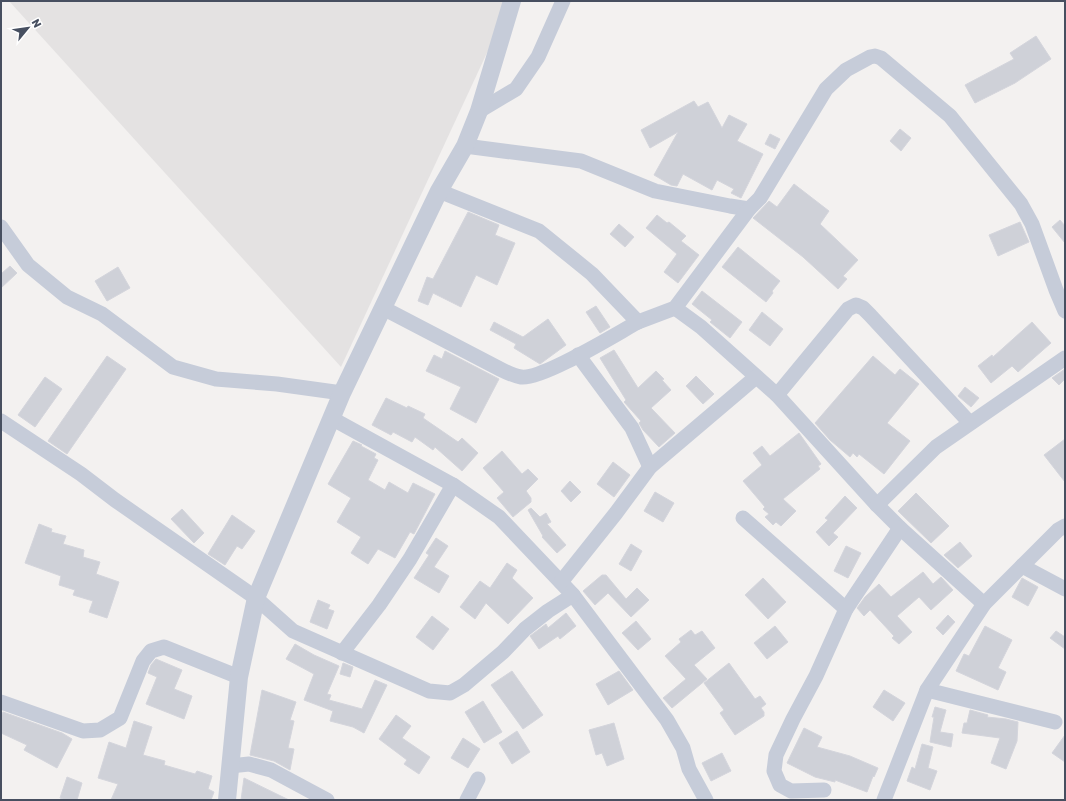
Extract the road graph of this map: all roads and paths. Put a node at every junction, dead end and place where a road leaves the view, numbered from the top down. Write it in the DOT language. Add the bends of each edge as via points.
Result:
graph roads {
  1 [pos="512,1"];
  2 [pos="563,1"];
  3 [pos="479,111"];
  4 [pos="465,146"];
  5 [pos="438,191"];
  6 [pos="749,209"];
  7 [pos="1,227"];
  8 [pos="383,308"];
  9 [pos="675,308"];
  10 [pos="1065,311"];
  11 [pos="638,322"];
  12 [pos="578,355"];
  13 [pos="1065,358"];
  14 [pos="756,376"];
  15 [pos="342,393"];
  16 [pos="777,395"];
  17 [pos="332,418"];
  18 [pos="1,421"];
  19 [pos="970,422"];
  20 [pos="650,467"];
  21 [pos="452,486"];
  22 [pos="877,505"];
  23 [pos="742,518"];
  24 [pos="1065,526"];
  25 [pos="900,528"];
  26 [pos="1022,566"];
  27 [pos="561,582"];
  28 [pos="1065,589"];
  29 [pos="573,595"];
  30 [pos="256,598"];
  31 [pos="984,604"];
  32 [pos="846,610"];
  33 [pos="342,653"];
  34 [pos="239,677"];
  35 [pos="927,690"];
  36 [pos="1,702"];
  37 [pos="1055,722"];
  38 [pos="230,766"];
  39 [pos="478,779"];
  40 [pos="824,790"];
  41 [pos="227,800"];
  42 [pos="327,800"];
  43 [pos="467,800"];
  44 [pos="706,800"];
  45 [pos="884,800"];
  1 -- 3 [label="street"];
  2 -- 3 [label="street" via="538,57 516,89"];
  3 -- 4 [label="street"];
  4 -- 5 [label="street"];
  4 -- 6 [label="street" via="581,161 655,191"];
  5 -- 8 [label="street"];
  5 -- 11 [label="street" via="539,231 592,274"];
  6 -- 9 [label="street"];
  6 -- 10 [label="street" via="760,198 826,89 846,70 875,56 881,58 950,116 1021,204 1032,224"];
  7 -- 15 [label="street" via="28,265 67,297 102,314 173,366 216,379"];
  8 -- 12 [label="street" via="500,370 521,378 538,375"];
  8 -- 15 [label="street"];
  9 -- 11 [label="street"];
  9 -- 14 [label="street" via="701,327"];
  11 -- 12 [label="street"];
  12 -- 20 [label="street" via="632,428"];
  13 -- 19 [label="street"];
  14 -- 16 [label="street"];
  14 -- 20 [label="street"];
  15 -- 17 [label="street"];
  16 -- 19 [label="street" via="848,309 856,305 870,315"];
  16 -- 22 [label="street"];
  17 -- 21 [label="street"];
  17 -- 30 [label="street"];
  18 -- 30 [label="street" via="81,474"];
  19 -- 22 [label="street" via="936,447"];
  20 -- 27 [label="street"];
  21 -- 27 [label="street" via="499,517"];
  21 -- 33 [label="street" via="410,559"];
  22 -- 25 [label="street"];
  23 -- 32 [label="street"];
  24 -- 26 [label="street"];
  25 -- 31 [label="street"];
  25 -- 32 [label="street"];
  26 -- 28 [label="street"];
  26 -- 31 [label="street"];
  27 -- 29 [label="street"];
  29 -- 33 [label="street" via="525,629 504,652 464,685 450,693 429,691"];
  29 -- 44 [label="street" via="667,720 683,748 689,769"];
  30 -- 33 [label="street" via="293,631"];
  30 -- 34 [label="street"];
  31 -- 35 [label="street"];
  32 -- 40 [label="street" via="776,755 774,772 780,785 791,791"];
  34 -- 36 [label="street" via="164,647 151,651 143,661 120,718 100,730 83,731"];
  34 -- 38 [label="street"];
  35 -- 37 [label="street"];
  35 -- 45 [label="street"];
  38 -- 41 [label="street"];
  38 -- 42 [label="street" via="249,764 271,770"];
  39 -- 43 [label="street"];
}
